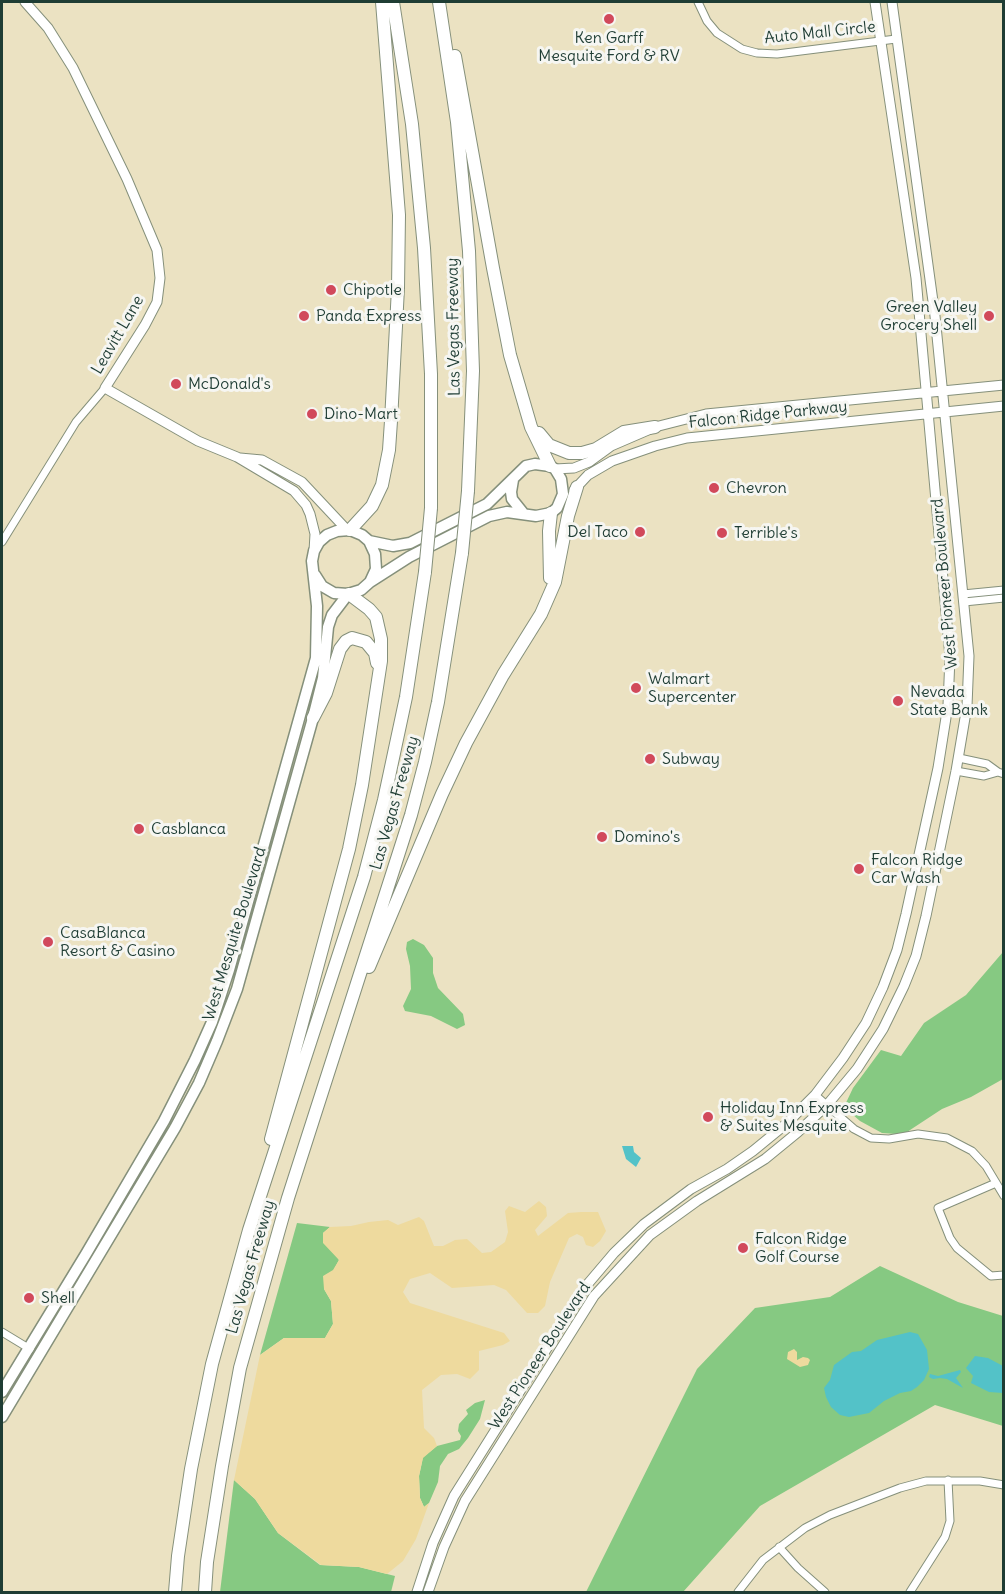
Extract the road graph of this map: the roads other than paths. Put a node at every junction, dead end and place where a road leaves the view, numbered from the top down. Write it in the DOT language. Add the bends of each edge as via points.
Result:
graph roads {
  1 [pos="25,2"];
  2 [pos="382,2"];
  3 [pos="393,2"];
  4 [pos="439,2"];
  5 [pos="445,2"];
  6 [pos="698,2"];
  7 [pos="875,2"];
  8 [pos="892,2"];
  9 [pos="896,39"];
  10 [pos="880,41"];
  11 [pos="913,258"];
  12 [pos="930,286"];
  13 [pos="1004,385"];
  14 [pos="105,388"];
  15 [pos="942,392"];
  16 [pos="927,393"];
  17 [pos="521,397"];
  18 [pos="1004,406"];
  19 [pos="944,411"];
  20 [pos="929,412"];
  21 [pos="655,427"];
  22 [pos="237,458"];
  23 [pos="552,467"];
  24 [pos="514,477"];
  25 [pos="577,487"];
  26 [pos="554,510"];
  27 [pos="525,514"];
  28 [pos="357,534"];
  29 [pos="2,542"];
  30 [pos="314,551"];
  31 [pos="313,571"];
  32 [pos="370,582"];
  33 [pos="550,591"];
  34 [pos="1004,591"];
  35 [pos="349,594"];
  36 [pos="963,598"];
  37 [pos="1004,598"];
  38 [pos="379,667"];
  39 [pos="313,718"];
  40 [pos="940,753"];
  41 [pos="959,758"];
  42 [pos="938,768"];
  43 [pos="956,771"];
  44 [pos="1001,773"];
  45 [pos="335,1049"];
  46 [pos="815,1095"];
  47 [pos="827,1105"];
  48 [pos="996,1183"];
  49 [pos="1004,1196"];
  50 [pos="249,1230"];
  51 [pos="86,1254"];
  52 [pos="90,1272"];
  53 [pos="1004,1275"];
  54 [pos="2,1332"];
  55 [pos="28,1348"];
  56 [pos="40,1354"];
  57 [pos="2,1392"];
  58 [pos="2,1417"];
  59 [pos="948,1480"];
  60 [pos="1004,1485"];
  61 [pos="779,1546"];
  62 [pos="175,1593"];
  63 [pos="205,1593"];
  64 [pos="417,1593"];
  65 [pos="428,1593"];
  66 [pos="738,1593"];
  67 [pos="825,1593"];
  68 [pos="910,1593"];
  1 -- 14 [label="main road, Leavitt Lane" via="48,28 73,68 157,250 157,302"];
  2 -- 28 [label="highway" via="399,215 395,352 389,450 382,486"];
  3 -- 50 [label="highway, Las Vegas Freeway, bridge" via="412,124 424,248 431,374 430,508 425,572 406,697 364,877"];
  4 -- 45 [label="highway, Las Vegas Freeway, bridge" via="457,122 469,251 473,371 462,553 425,762"];
  5 -- 17 [label="highway" via="493,268"];
  6 -- 10 [label="street, Auto Mall Circle" via="717,33 742,49 757,53"];
  7 -- 10 [label="main road, West Pioneer Boulevard"];
  8 -- 9 [label="main road, West Pioneer Boulevard"];
  9 -- 10 [label="street, Auto Mall Circle"];
  9 -- 12 [label="main road, West Pioneer Boulevard"];
  10 -- 11 [label="main road, West Pioneer Boulevard"];
  11 -- 12 [label="main road" via="923,284"];
  11 -- 16 [label="main road, West Pioneer Boulevard"];
  12 -- 15 [label="main road, West Pioneer Boulevard"];
  13 -- 15 [label="main road, Falcon Ridge Parkway"];
  14 -- 22 [label="main road" via="198,441"];
  14 -- 29 [label="street, Leavitt Lane" via="76,422"];
  15 -- 16 [label="main road, Falcon Ridge Parkway"];
  15 -- 19 [label="main road, West Pioneer Boulevard"];
  16 -- 20 [label="main road, West Pioneer Boulevard"];
  16 -- 21 [label="main road, Falcon Ridge Parkway" via="706,414"];
  17 -- 21 [label="highway" via="549,445 569,453 589,451 624,432"];
  17 -- 23 [label="highway" via="531,427"];
  18 -- 19 [label="main road, Falcon Ridge Parkway"];
  19 -- 20 [label="main road, Falcon Ridge Parkway"];
  19 -- 36 [label="main road, West Pioneer Boulevard"];
  20 -- 25 [label="main road, Falcon Ridge Parkway" via="687,438 612,461 588,475"];
  20 -- 40 [label="main road, West Pioneer Boulevard" via="951,657"];
  21 -- 23 [label="main road, Falcon Ridge Parkway" via="574,468"];
  22 -- 28 [label="main road" via="262,460 302,482"];
  22 -- 30 [label="main road" via="300,496 312,522"];
  23 -- 24 [label="main road, Falcon Ridge Parkway" via="526,466"];
  23 -- 26 [label="main road" via="563,486"];
  24 -- 27 [label="main road" via="512,499"];
  24 -- 28 [label="main road, Falcon Ridge Parkway" via="487,504 410,543 393,546"];
  25 -- 26 [label="main road, Falcon Ridge Parkway"];
  25 -- 33 [label="highway"];
  26 -- 27 [label="main road" via="536,516"];
  26 -- 33 [label="highway" via="549,531"];
  27 -- 32 [label="main road" via="489,516"];
  28 -- 30 [label="main road" via="337,531 327,535"];
  28 -- 32 [label="main road" via="375,554 376,568"];
  30 -- 31 [label="main road"];
  31 -- 35 [label="main road" via="322,586 333,593"];
  31 -- 51 [label="main road, West Mesquite Boulevard" via="316,657 221,995 182,1088"];
  32 -- 35 [label="main road"];
  33 -- 45 [label="highway" via="442,794"];
  34 -- 36 [label="street"];
  35 -- 38 [label="highway" via="376,617 381,639"];
  35 -- 39 [label="main road, West Mesquite Boulevard" via="332,615 328,627 324,678"];
  36 -- 37 [label="street"];
  36 -- 41 [label="main road, West Pioneer Boulevard" via="969,656"];
  38 -- 39 [label="highway" via="366,642 352,638 346,642"];
  38 -- 50 [label="highway" via="349,849"];
  39 -- 52 [label="main road, West Mesquite Boulevard" via="237,988 217,1041 175,1128"];
  40 -- 41 [label="main road"];
  40 -- 42 [label="main road, West Pioneer Boulevard"];
  41 -- 43 [label="main road, West Pioneer Boulevard"];
  41 -- 44 [label="street" via="987,764"];
  42 -- 43 [label="main road"];
  42 -- 46 [label="main road, West Pioneer Boulevard" via="906,914 883,987 866,1023"];
  43 -- 44 [label="street" via="984,776"];
  43 -- 47 [label="main road, West Pioneer Boulevard" via="912,966 883,1029"];
  45 -- 63 [label="highway, Las Vegas Freeway" via="240,1368"];
  46 -- 47 [label="street"];
  46 -- 64 [label="main road, West Pioneer Boulevard" via="753,1151 644,1224 586,1287 454,1496"];
  47 -- 48 [label="street" via="871,1138 918,1134 947,1138 972,1151"];
  47 -- 65 [label="main road, West Pioneer Boulevard" via="765,1159 650,1235 594,1296 465,1501"];
  48 -- 49 [label="street"];
  48 -- 53 [label="street" via="938,1208 957,1248 991,1276"];
  50 -- 62 [label="highway, Las Vegas Freeway" via="212,1364 191,1469"];
  51 -- 52 [label="main road"];
  51 -- 55 [label="main road, West Mesquite Boulevard"];
  52 -- 56 [label="main road, West Mesquite Boulevard"];
  54 -- 55 [label="street"];
  55 -- 56 [label="street"];
  55 -- 57 [label="main road, West Mesquite Boulevard"];
  56 -- 58 [label="main road, West Mesquite Boulevard"];
  59 -- 60 [label="street"];
  59 -- 61 [label="street" via="900,1488 830,1515"];
  59 -- 68 [label="street" via="950,1521 945,1537"];
  61 -- 66 [label="street"];
  61 -- 67 [label="street"];
}
